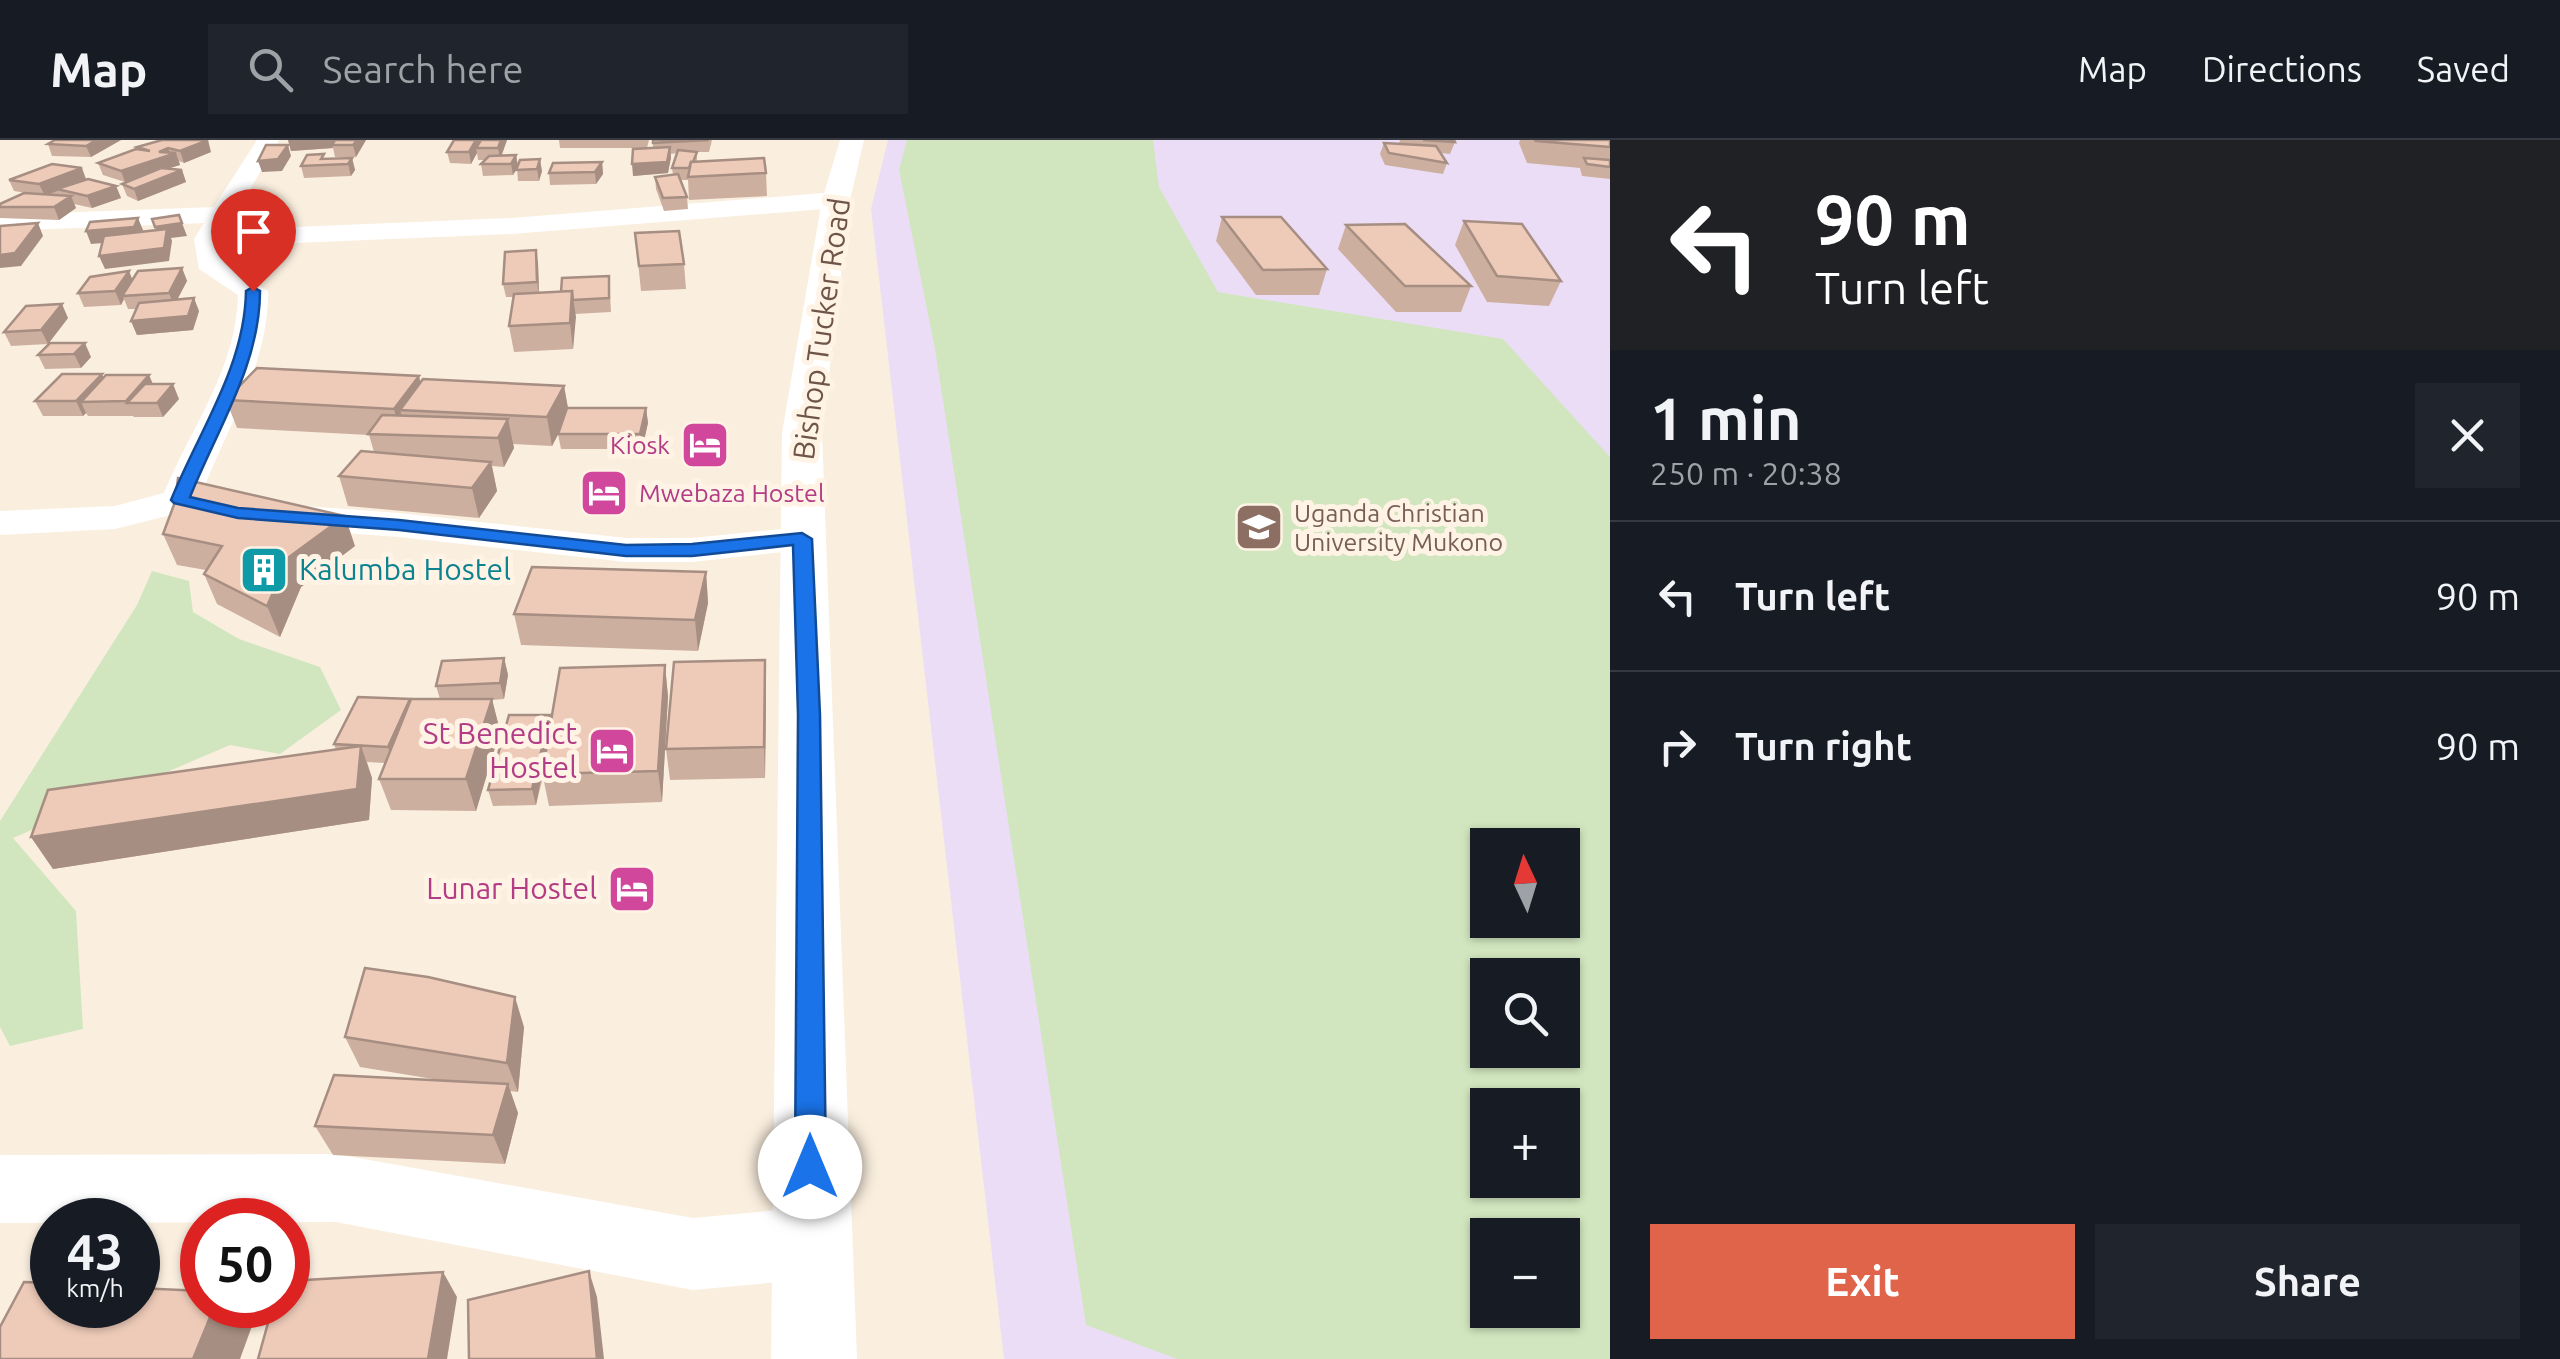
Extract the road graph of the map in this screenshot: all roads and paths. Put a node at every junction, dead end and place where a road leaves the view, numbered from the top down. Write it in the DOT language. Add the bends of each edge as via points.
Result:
graph roads {
  1 [pos="268,140"];
  2 [pos="852,140"];
  3 [pos="836,200"];
  4 [pos="0,223"];
  5 [pos="215,226"];
  6 [pos="180,500"];
  7 [pos="0,523"];
  8 [pos="802,539"];
  9 [pos="0,1189"];
  10 [pos="811,1242"];
  11 [pos="814,1359"];
  1 -- 5 [label="street"];
  2 -- 3 [label="main road, Bishop Tucker Road"];
  3 -- 5 [label="street" via="512,226"];
  3 -- 8 [label="main road, Bishop Tucker Road" via="802,433"];
  4 -- 5 [label="street"];
  5 -- 6 [label="street" via="213,269 253,291 253,322 230,392"];
  6 -- 7 [label="street" via="125,516"];
  6 -- 8 [label="street" via="238,513 626,550"];
  8 -- 10 [label="main road, Bishop Tucker Road"];
  9 -- 10 [label="street" via="336,1188 693,1254"];
  10 -- 11 [label="main road, Bishop Tucker Road"];
}
